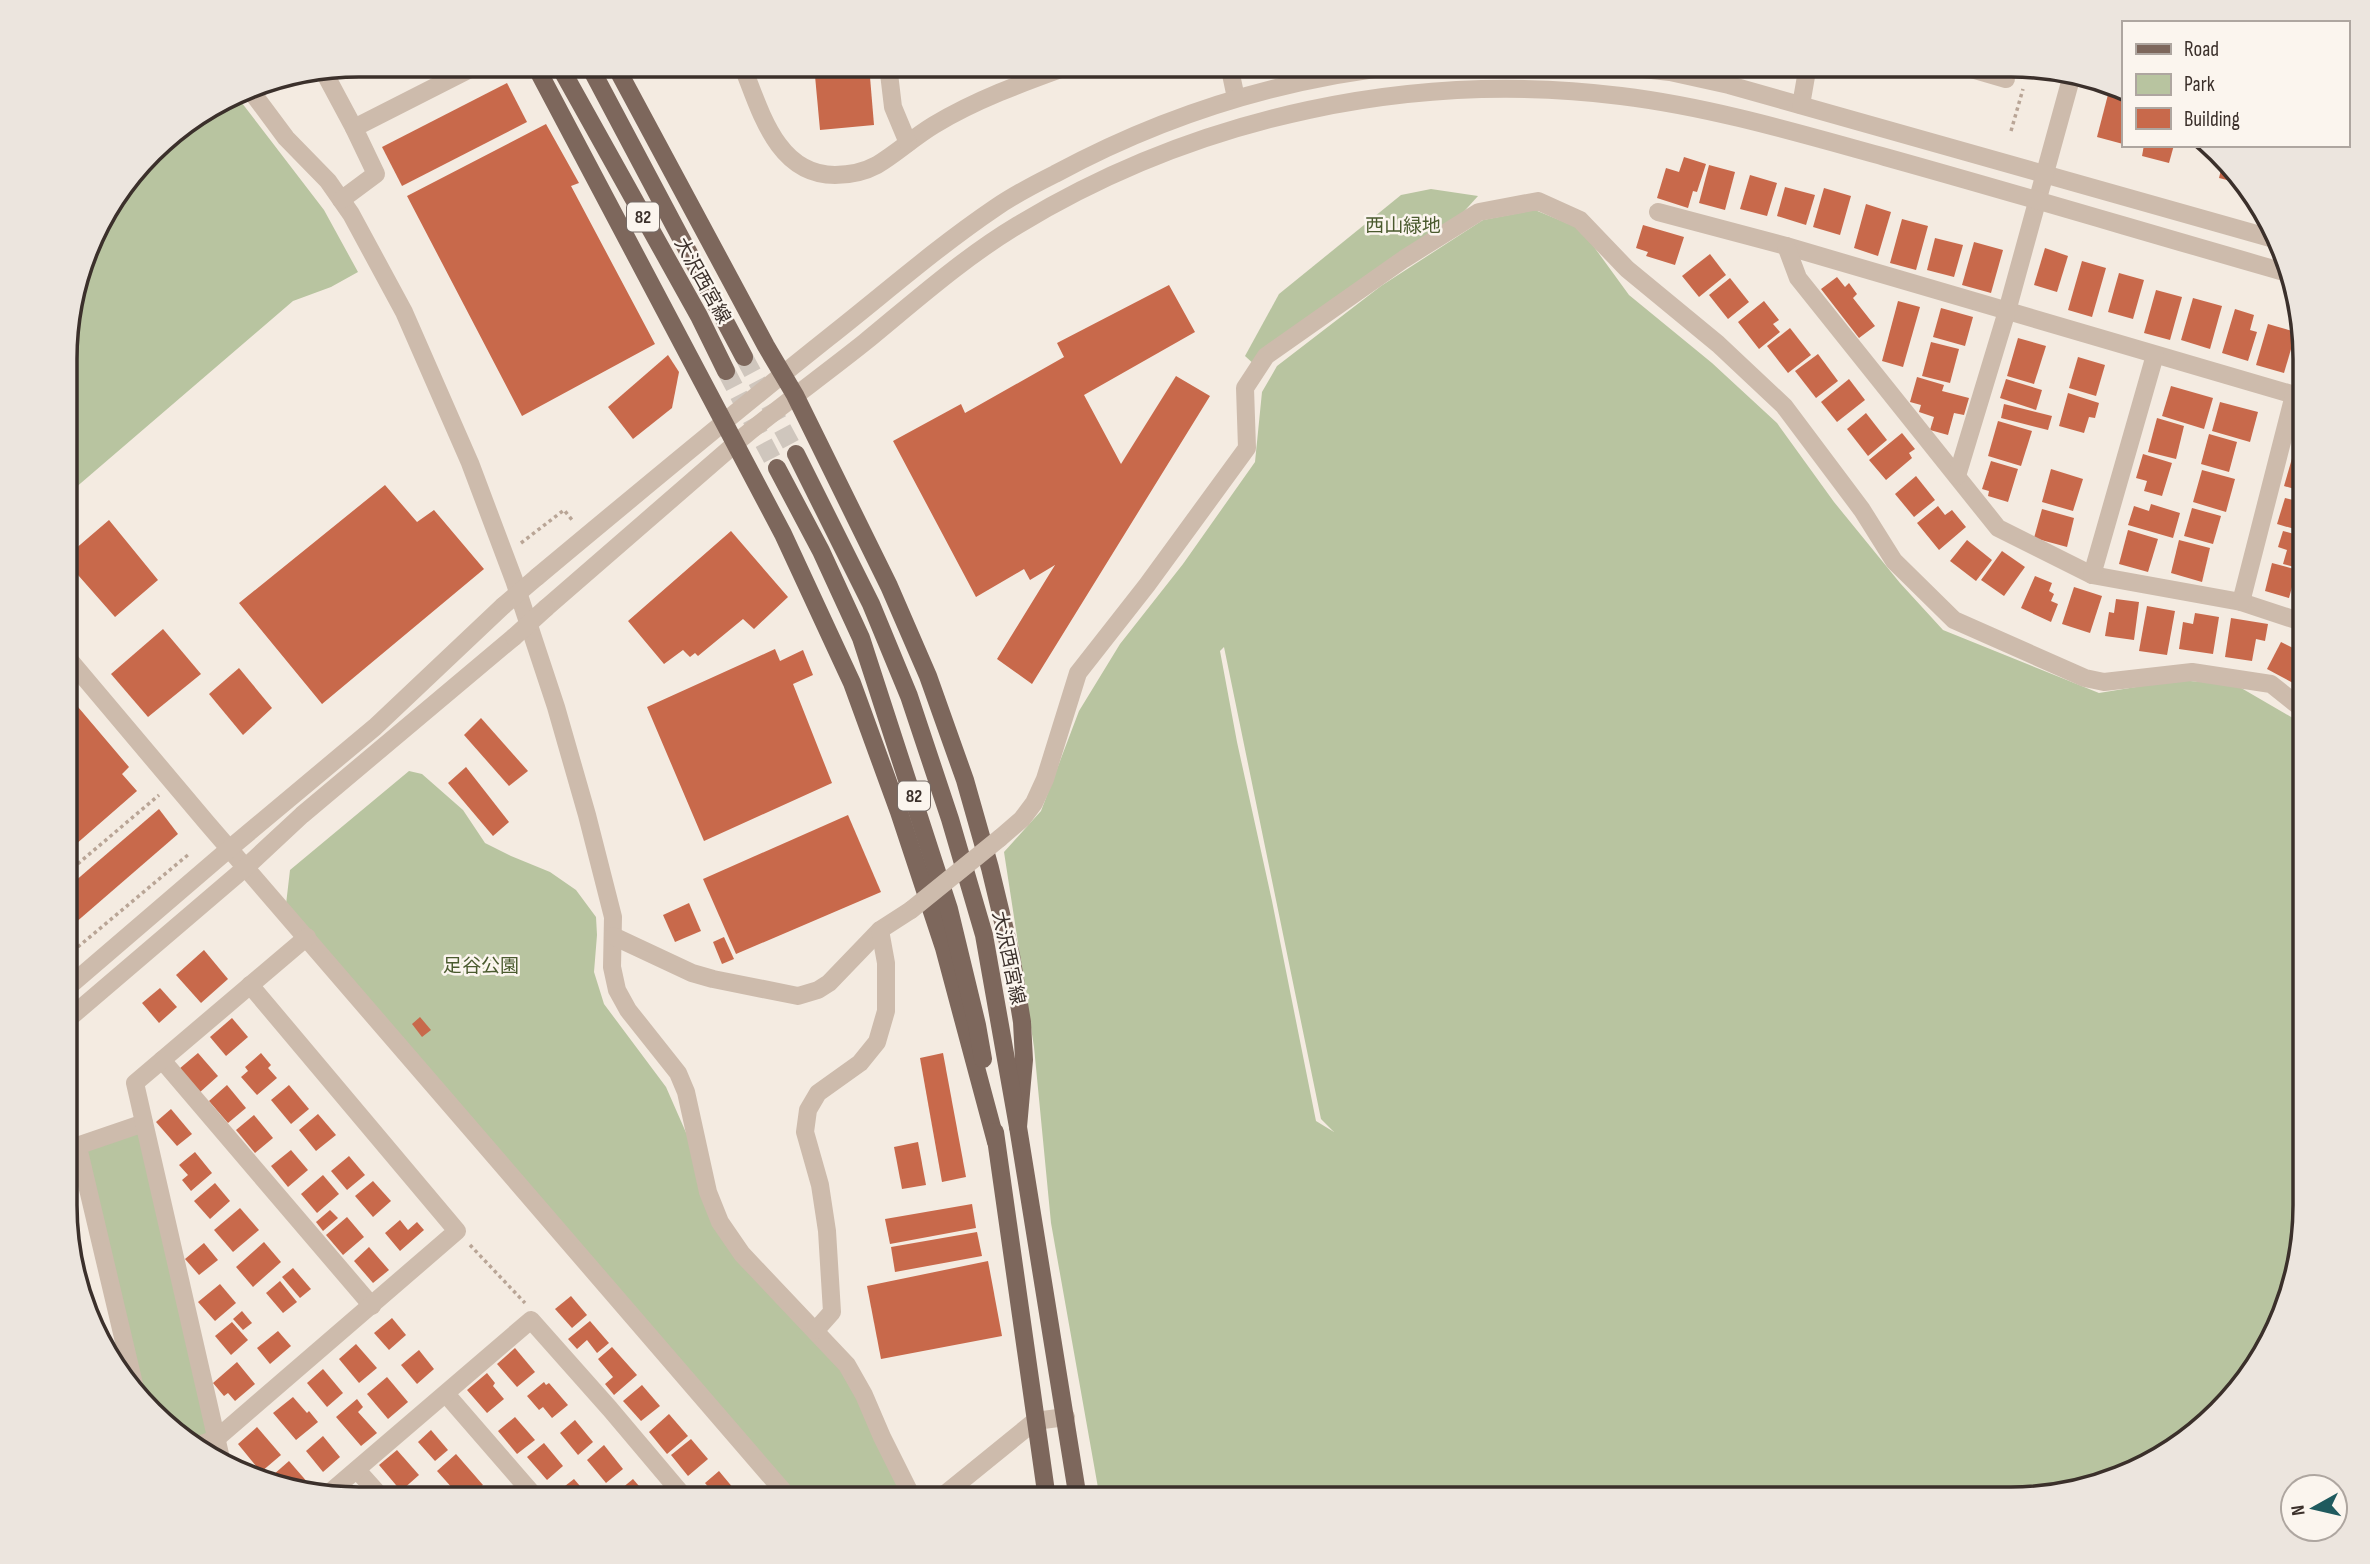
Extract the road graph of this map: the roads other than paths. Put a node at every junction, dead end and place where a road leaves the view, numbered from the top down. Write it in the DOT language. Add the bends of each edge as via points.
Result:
graph roads {
  1 [pos="454,77"];
  2 [pos="541,77"];
  3 [pos="566,77"];
  4 [pos="595,77"];
  5 [pos="621,77"];
  6 [pos="747,77"];
  7 [pos="889,77"];
  8 [pos="1042,77"];
  9 [pos="1232,77"];
  10 [pos="1331,77"];
  11 [pos="1690,77"];
  12 [pos="1806,77"];
  13 [pos="1999,77"];
  14 [pos="328,79"];
  15 [pos="2006,79"];
  16 [pos="2071,83"];
  17 [pos="255,97"];
  18 [pos="1236,98"];
  19 [pos="1801,105"];
  20 [pos="354,128"];
  21 [pos="908,143"];
  22 [pos="2044,173"];
  23 [pos="2037,199"];
  24 [pos="341,200"];
  25 [pos="1658,212"];
  26 [pos="2265,236"];
  27 [pos="1786,246"];
  28 [pos="2279,270"];
  29 [pos="2007,311"];
  30 [pos="2155,355"];
  31 [pos="744,357"];
  32 [pos="726,371"];
  33 [pos="783,373"];
  34 [pos="2293,395"];
  35 [pos="795,396"];
  36 [pos="2293,421"];
  37 [pos="723,422"];
  38 [pos="735,445"];
  39 [pos="796,454"];
  40 [pos="777,468"];
  41 [pos="1957,476"];
  42 [pos="2092,575"];
  43 [pos="2241,602"];
  44 [pos="2293,618"];
  45 [pos="77,669"];
  46 [pos="2293,701"];
  47 [pos="229,849"];
  48 [pos="245,868"];
  49 [pos="880,930"];
  50 [pos="613,936"];
  51 [pos="307,937"];
  52 [pos="77,979"];
  53 [pos="250,985"];
  54 [pos="77,1011"];
  55 [pos="162,1060"];
  56 [pos="144,1123"];
  57 [pos="1018,1127"];
  58 [pos="996,1142"];
  59 [pos="77,1146"];
  60 [pos="77,1167"];
  61 [pos="372,1306"];
  62 [pos="816,1330"];
  63 [pos="130,1370"];
  64 [pos="446,1394"];
  65 [pos="1066,1417"];
  66 [pos="1035,1421"];
  67 [pos="216,1439"];
  68 [pos="207,1442"];
  69 [pos="219,1449"];
  70 [pos="357,1470"];
  71 [pos="338,1486"];
  72 [pos="372,1487"];
  73 [pos="527,1487"];
  74 [pos="676,1487"];
  75 [pos="780,1487"];
  76 [pos="907,1487"];
  77 [pos="954,1487"];
  78 [pos="1045,1487"];
  79 [pos="1076,1487"];
  1 -- 20 [label="street"];
  2 -- 37 [label="main road"];
  3 -- 32 [label="main road, 大沢西宮線 / 82"];
  4 -- 31 [label="main road, 大沢西宮線 / 82"];
  5 -- 33 [label="main road"];
  6 -- 21 [label="street" via="776,142 800,166 817,174 861,172"];
  7 -- 21 [label="street" via="893,107"];
  8 -- 21 [label="street" via="973,104"];
  9 -- 18 [label="street"];
  10 -- 18 [label="street"];
  11 -- 19 [label="street"];
  12 -- 19 [label="street"];
  13 -- 15 [label="street"];
  14 -- 20 [label="street"];
  16 -- 22 [label="street"];
  17 -- 24 [label="street"];
  18 -- 33 [label="street" via="1128,138 997,206"];
  19 -- 22 [label="street"];
  20 -- 24 [label="street" via="376,174"];
  22 -- 23 [label="street"];
  22 -- 26 [label="street"];
  23 -- 28 [label="street"];
  23 -- 29 [label="street"];
  23 -- 35 [label="street" via="1719,112 1621,96 1496,89 1354,101 1199,139 1084,187 949,271"];
  24 -- 50 [label="street" via="404,312 506,556 584,803 613,917"];
  25 -- 27 [label="street"];
  27 -- 29 [label="street"];
  27 -- 41 [label="street" via="1798,278"];
  29 -- 30 [label="street"];
  29 -- 41 [label="street"];
  30 -- 34 [label="street"];
  30 -- 42 [label="street"];
  33 -- 35 [label="main road"];
  33 -- 37 [label="street"];
  35 -- 38 [label="street"];
  35 -- 57 [label="main road" via="889,586 965,780 1008,942 1022,1021"];
  36 -- 43 [label="street"];
  37 -- 38 [label="main road"];
  37 -- 47 [label="street, bridge" via="537,577 375,727"];
  38 -- 48 [label="street, bridge"];
  38 -- 58 [label="main road" via="783,534 852,683 944,948"];
  39 -- 57 [label="main road, 大沢西宮線 / 82" via="871,604 909,696 950,818 984,935"];
  40 -- 58 [label="main road, 82" via="861,638 898,746 949,909 977,1025"];
  41 -- 42 [label="street" via="1998,528"];
  42 -- 43 [label="street"];
  43 -- 44 [label="street"];
  45 -- 47 [label="street"];
  46 -- 49 [label="street, bridge" via="2271,684 2192,672 2104,682 2085,678 1954,620 1894,561 1784,406 1627,269 1580,220 1538,201 1479,212 1266,356 1245,388 1247,448 1078,673 1045,779 1023,819"];
  47 -- 48 [label="street"];
  47 -- 52 [label="street"];
  48 -- 51 [label="street"];
  48 -- 54 [label="street"];
  49 -- 50 [label="street" via="829,983 798,996 692,973"];
  49 -- 62 [label="street" via="886,963 886,1011 877,1042 860,1063 818,1093 808,1110 805,1132 827,1231 832,1312"];
  50 -- 62 [label="street" via="611,967 617,990 678,1073 720,1222 742,1254"];
  51 -- 53 [label="street"];
  51 -- 75 [label="street"];
  53 -- 55 [label="street"];
  53 -- 61 [label="street" via="457,1231"];
  55 -- 56 [label="street" via="135,1083"];
  55 -- 61 [label="street"];
  56 -- 59 [label="street"];
  56 -- 67 [label="street"];
  57 -- 65 [label="main road, 大沢西宮線 / 82"];
  58 -- 66 [label="main road, 82"];
  60 -- 63 [label="street"];
  61 -- 67 [label="street"];
  62 -- 76 [label="street" via="853,1375"];
  64 -- 70 [label="street"];
  64 -- 73 [label="street"];
  64 -- 74 [label="street" via="531,1320"];
  65 -- 66 [label="street"];
  65 -- 79 [label="main road, 大沢西宮線 / 82"];
  66 -- 77 [label="street"];
  66 -- 78 [label="main road, 82"];
  67 -- 68 [label="street"];
  67 -- 69 [label="street"];
  70 -- 71 [label="street"];
  70 -- 72 [label="street"];
}
